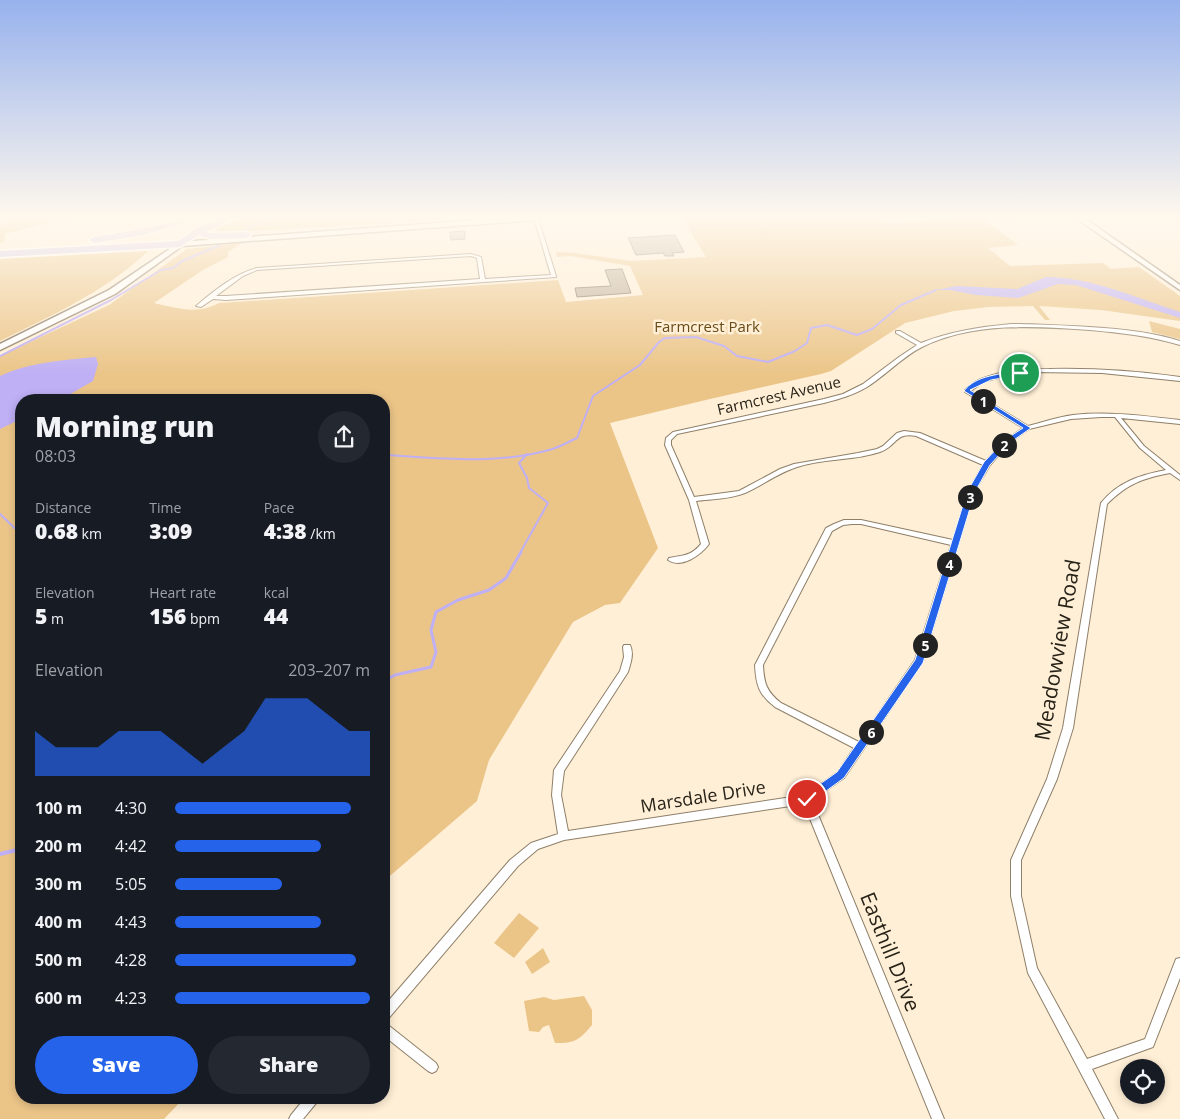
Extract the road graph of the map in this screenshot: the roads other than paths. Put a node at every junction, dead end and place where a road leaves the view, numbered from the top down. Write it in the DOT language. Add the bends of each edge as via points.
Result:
graph roads {
  1 [pos="142,270"];
  2 [pos="252,270"];
  3 [pos="482,270"];
  4 [pos="552,270"];
  5 [pos="1154,270"];
  6 [pos="483,281"];
  7 [pos="1180,288"];
  8 [pos="212,297"];
  9 [pos="199,306"];
  10 [pos="898,332"];
  11 [pos="1180,343"];
  12 [pos="920,345"];
  13 [pos="0,347"];
  14 [pos="1180,379"];
  15 [pos="1116,415"];
  16 [pos="1180,422"];
  17 [pos="1027,428"];
  18 [pos="987,464"];
  19 [pos="1169,471"];
  20 [pos="1180,478"];
  21 [pos="692,500"];
  22 [pos="955,543"];
  23 [pos="672,560"];
  24 [pos="627,647"];
  25 [pos="860,747"];
  26 [pos="807,799"];
  27 [pos="564,836"];
  28 [pos="1180,963"];
  29 [pos="390,1008"];
  30 [pos="390,1034"];
  31 [pos="1084,1066"];
  32 [pos="432,1068"];
  33 [pos="308,1104"];
  34 [pos="295,1119"];
  35 [pos="938,1119"];
  36 [pos="1112,1119"];
  1 -- 13 [label="main road" via="112,292"];
  2 -- 8 [label="street"];
  3 -- 6 [label="street"];
  4 -- 6 [label="street" via="554,276"];
  5 -- 7 [label="main road"];
  6 -- 8 [label="street"];
  8 -- 9 [label="street"];
  10 -- 12 [label="street"];
  11 -- 12 [label="street, Farmcrest Avenue" via="1119,331 1030,325 948,335"];
  12 -- 21 [label="street, Farmcrest Avenue" via="874,380 845,395 675,433 668,439 668,446"];
  14 -- 17 [label="street" via="1108,370 1055,369 990,378 970,386 967,391"];
  15 -- 16 [label="street, Marsdale Drive"];
  15 -- 17 [label="street, Marsdale Drive" via="1072,417"];
  15 -- 19 [label="street" via="1142,447"];
  17 -- 18 [label="street, Marsdale Drive" via="1008,441"];
  18 -- 21 [label="street" via="908,432 900,433 882,449 794,466 740,492"];
  18 -- 22 [label="street, Marsdale Drive" via="971,492"];
  19 -- 20 [label="street"];
  19 -- 31 [label="street, Meadowview Road" via="1139,477 1119,487 1104,503 1068,728 1052,779 1016,860 1016,896 1032,970"];
  21 -- 23 [label="street" via="705,544 697,554 683,560"];
  22 -- 25 [label="street, Marsdale Drive" via="919,661"];
  22 -- 25 [label="street" via="861,522 846,521 836,525 829,530 759,665 760,684 767,697"];
  24 -- 27 [label="street" via="624,672 559,770 556,802"];
  25 -- 26 [label="street, Marsdale Drive" via="841,775"];
  26 -- 27 [label="street, Marsdale Drive"];
  26 -- 35 [label="street, Easthill Drive"];
  27 -- 29 [label="street, Marsdale Drive" via="535,846 514,863"];
  28 -- 31 [label="street" via="1149,1043"];
  30 -- 32 [label="street"];
  31 -- 36 [label="street, Meadowview Road"];
  33 -- 34 [label="street"];
}
